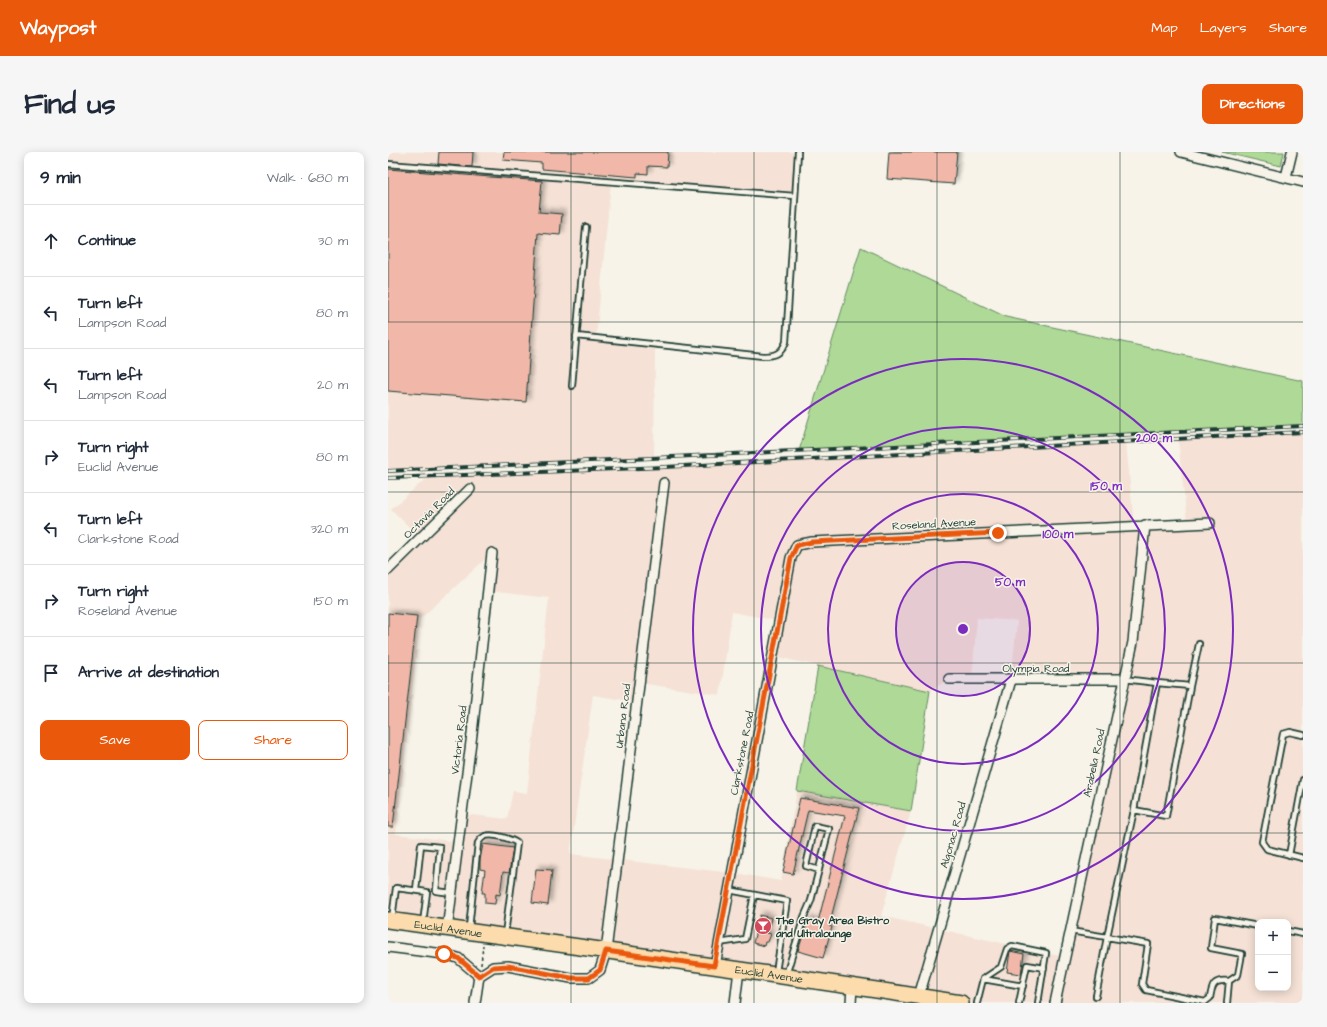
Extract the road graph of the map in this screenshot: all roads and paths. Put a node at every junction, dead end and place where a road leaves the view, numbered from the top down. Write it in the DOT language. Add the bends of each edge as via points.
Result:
graph roads {
  1 [pos="798,152"];
  2 [pos="1181,152"];
  3 [pos="1292,152"];
  4 [pos="388,164"];
  5 [pos="1286,177"];
  6 [pos="1303,182"];
  7 [pos="794,196"];
  8 [pos="586,227"];
  9 [pos="576,336"];
  10 [pos="572,386"];
  11 [pos="664,483"];
  12 [pos="470,490"];
  13 [pos="1210,523"];
  14 [pos="1145,525"];
  15 [pos="797,545"];
  16 [pos="492,553"];
  17 [pos="388,570"];
  18 [pos="1199,644"];
  19 [pos="949,679"];
  20 [pos="1124,679"];
  21 [pos="1011,680"];
  22 [pos="1157,683"];
  23 [pos="1190,686"];
  24 [pos="1303,735"];
  25 [pos="1303,780"];
  26 [pos="1134,810"];
  27 [pos="1289,855"];
  28 [pos="1303,858"];
  29 [pos="819,870"];
  30 [pos="416,890"];
  31 [pos="729,890"];
  32 [pos="436,891"];
  33 [pos="427,892"];
  34 [pos="452,893"];
  35 [pos="754,895"];
  36 [pos="390,920"];
  37 [pos="423,925"];
  38 [pos="1255,925"];
  39 [pos="447,930"];
  40 [pos="1070,931"];
  41 [pos="469,932"];
  42 [pos="1291,932"];
  43 [pos="1303,934"];
  44 [pos="1107,937"];
  45 [pos="505,938"];
  46 [pos="719,943"];
  47 [pos="388,947"];
  48 [pos="483,950"];
  49 [pos="606,951"];
  50 [pos="480,965"];
  51 [pos="714,966"];
  52 [pos="1044,968"];
  53 [pos="739,970"];
  54 [pos="479,976"];
  55 [pos="780,976"];
  56 [pos="984,979"];
  57 [pos="1229,981"];
  58 [pos="1023,986"];
  59 [pos="852,987"];
  60 [pos="919,996"];
  61 [pos="1096,996"];
  62 [pos="475,1003"];
  63 [pos="735,1003"];
  64 [pos="851,1003"];
  65 [pos="961,1003"];
  66 [pos="977,1003"];
  67 [pos="1019,1003"];
  68 [pos="1038,1003"];
  69 [pos="1055,1003"];
  70 [pos="1227,1003"];
  1 -- 7 [label="lane"];
  2 -- 5 [label="street"];
  3 -- 5 [label="street"];
  4 -- 7 [label="lane"];
  5 -- 6 [label="street"];
  7 -- 9 [label="lane" via="786,342 775,356"];
  8 -- 9 [label="lane"];
  9 -- 10 [label="lane"];
  11 -- 49 [label="street, Urbana Road"];
  12 -- 17 [label="street, Octavia Road"];
  13 -- 14 [label="street, Roseland Avenue"];
  14 -- 15 [label="street, Roseland Avenue" via="812,542"];
  14 -- 20 [label="street, Arabella Road" via="1133,642"];
  15 -- 31 [label="street, Clarkstone Road" via="791,558"];
  16 -- 34 [label="street, Victoria Road"];
  18 -- 23 [label="lane"];
  19 -- 21 [label="street, Olympia Road"];
  20 -- 21 [label="street, Olympia Road"];
  20 -- 22 [label="lane"];
  20 -- 40 [label="street, Arabella Road"];
  21 -- 60 [label="street, Algonac Road"];
  22 -- 23 [label="lane"];
  22 -- 26 [label="lane"];
  23 -- 26 [label="lane" via="1166,816"];
  24 -- 27 [label="lane" via="1290,732 1283,734 1262,842 1267,849"];
  25 -- 27 [label="lane"];
  26 -- 44 [label="lane"];
  27 -- 28 [label="lane"];
  29 -- 29 [label="lane" via="829,829 815,826 806,866"];
  29 -- 55 [label="lane" via="811,901"];
  30 -- 32 [label="lane" via="421,845 440,847"];
  30 -- 33 [label="lane"];
  30 -- 36 [label="lane" via="396,888"];
  31 -- 35 [label="lane"];
  31 -- 46 [label="street, Clarkstone Road"];
  32 -- 33 [label="lane"];
  32 -- 34 [label="lane"];
  33 -- 37 [label="lane"];
  34 -- 39 [label="street, Victoria Road"];
  35 -- 46 [label="lane" via="745,939"];
  35 -- 55 [label="lane" via="786,901"];
  36 -- 37 [label="main road, Euclid Avenue"];
  37 -- 39 [label="main road, Euclid Avenue"];
  38 -- 57 [label="lane" via="1215,918 1211,948 1242,954 1238,975"];
  39 -- 41 [label="main road, Euclid Avenue"];
  40 -- 44 [label="lane"];
  40 -- 69 [label="street, Arabella Road"];
  41 -- 45 [label="main road, Euclid Avenue"];
  41 -- 45 [label="lane" via="478,843 487,835 517,843"];
  42 -- 43 [label="lane"];
  44 -- 57 [label="lane" via="1148,944 1142,984 1146,990 1205,1002 1210,998 1215,982"];
  44 -- 61 [label="lane"];
  45 -- 49 [label="main road, Euclid Avenue"];
  46 -- 51 [label="street, Clarkstone Road"];
  47 -- 54 [label="street" via="458,958"];
  48 -- 50 [label="path"];
  49 -- 51 [label="main road, Euclid Avenue"];
  49 -- 54 [label="street, Urbana Road" via="600,970 589,978 571,978 508,966 493,967"];
  51 -- 53 [label="main road, Euclid Avenue"];
  52 -- 56 [label="lane" via="1046,953 1012,946 1007,949 1001,967"];
  52 -- 58 [label="lane" via="1027,965"];
  52 -- 68 [label="lane"];
  53 -- 55 [label="main road, Euclid Avenue"];
  53 -- 63 [label="street"];
  54 -- 62 [label="street"];
  55 -- 59 [label="main road, Euclid Avenue"];
  56 -- 58 [label="lane"];
  56 -- 66 [label="lane"];
  57 -- 70 [label="lane"];
  58 -- 67 [label="lane"];
  59 -- 60 [label="main road, Euclid Avenue"];
  59 -- 64 [label="street"];
  60 -- 65 [label="main road, Euclid Avenue"];
}
